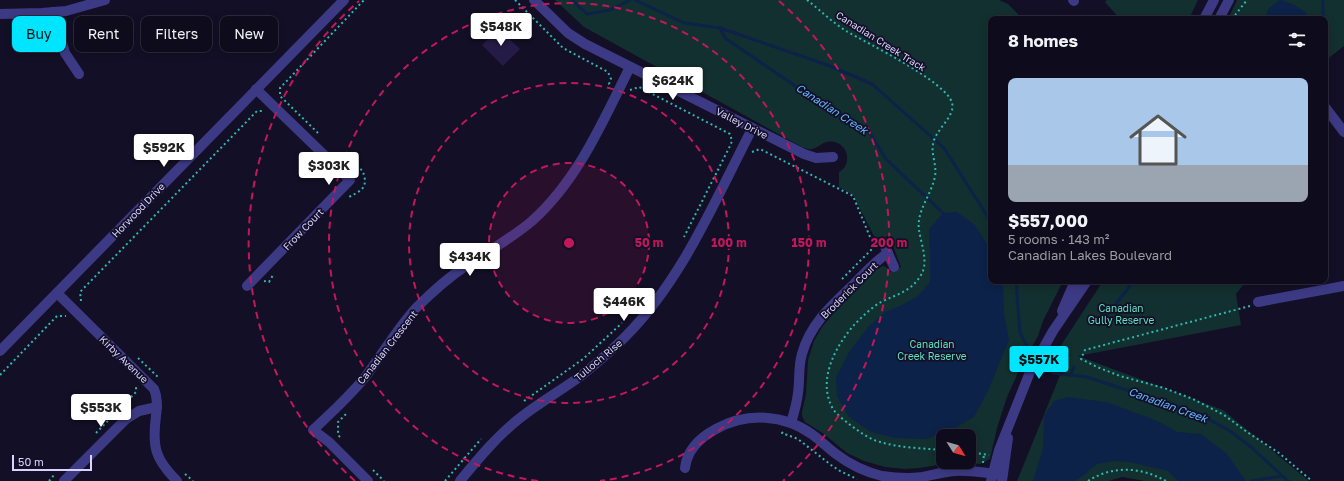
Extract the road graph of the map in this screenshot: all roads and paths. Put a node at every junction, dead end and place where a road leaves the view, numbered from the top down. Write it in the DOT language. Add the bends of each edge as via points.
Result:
graph roads {
  1 [pos="105,0"];
  2 [pos="344,0"];
  3 [pos="364,0"];
  4 [pos="515,0"];
  5 [pos="534,0"];
  6 [pos="807,0"];
  7 [pos="1214,0"];
  8 [pos="1229,0"];
  9 [pos="1247,0"];
  10 [pos="53,12"];
  11 [pos="0,14"];
  12 [pos="1206,16"];
  13 [pos="1221,16"];
  14 [pos="1234,16"];
  15 [pos="630,67"];
  16 [pos="80,74"];
  17 [pos="256,89"];
  18 [pos="619,89"];
  19 [pos="281,97"];
  20 [pos="274,105"];
  21 [pos="1328,111"];
  22 [pos="752,128"];
  23 [pos="1344,132"];
  24 [pos="320,136"];
  25 [pos="730,146"];
  26 [pos="741,150"];
  27 [pos="343,157"];
  28 [pos="833,157"];
  29 [pos="349,197"];
  30 [pos="684,237"];
  31 [pos="880,243"];
  32 [pos="888,253"];
  33 [pos="894,267"];
  34 [pos="274,273"];
  35 [pos="250,283"];
  36 [pos="1074,284"];
  37 [pos="1085,284"];
  38 [pos="1344,286"];
  39 [pos="57,293"];
  40 [pos="1258,302"];
  41 [pos="73,309"];
  42 [pos="625,320"];
  43 [pos="1053,331"];
  44 [pos="0,351"];
  45 [pos="148,367"];
  46 [pos="0,374"];
  47 [pos="140,375"];
  48 [pos="158,377"];
  49 [pos="161,380"];
  50 [pos="523,402"];
  51 [pos="157,407"];
  52 [pos="348,412"];
  53 [pos="787,422"];
  54 [pos="92,437"];
  55 [pos="483,438"];
  56 [pos="344,440"];
  57 [pos="936,450"];
  58 [pos="369,466"];
  59 [pos="685,468"];
  60 [pos="60,470"];
  61 [pos="181,470"];
  62 [pos="880,478"];
  63 [pos="997,478"];
  64 [pos="49,481"];
  65 [pos="64,481"];
  66 [pos="177,481"];
  67 [pos="193,481"];
  68 [pos="368,481"];
  69 [pos="384,481"];
  70 [pos="445,481"];
  71 [pos="460,481"];
  72 [pos="862,481"];
  73 [pos="1088,481"];
  74 [pos="1166,481"];
  75 [pos="1312,481"];
  1 -- 10 [label="street"];
  2 -- 17 [label="street, Horwood Drive"];
  3 -- 19 [label="path" via="280,88"];
  4 -- 18 [label="path" via="563,48 608,72 611,79 608,84"];
  5 -- 15 [label="street, Valley Drive" via="572,36"];
  6 -- 57 [label="path, Canadian Creek Track" via="845,30 904,62 940,88 952,102 953,108 933,143 936,176 921,213 918,228 924,263 922,274 913,287 879,303 856,324 837,349 829,367 827,386 831,407 852,426 874,440 907,448"];
  7 -- 12 [label="street"];
  8 -- 13 [label="street"];
  9 -- 14 [label="path"];
  10 -- 11 [label="street"];
  10 -- 16 [label="street" via="65,52"];
  15 -- 18 [label="street, Canadian Crescent"];
  15 -- 22 [label="street, Valley Drive"];
  17 -- 20 [label="street, Frow Court"];
  17 -- 39 [label="street, Horwood Drive"];
  18 -- 25 [label="path" via="628,94 639,87 713,125 730,134"];
  18 -- 68 [label="street, Canadian Crescent" via="580,163 552,201 522,229 455,274 426,299 400,326 359,384 313,430"];
  19 -- 20 [label="path"];
  19 -- 24 [label="path"];
  20 -- 35 [label="street, Frow Court" via="350,180"];
  20 -- 41 [label="path" via="267,113 257,111 80,292 81,301"];
  21 -- 23 [label="street"];
  22 -- 26 [label="street, Tulloch Rise"];
  22 -- 28 [label="street, Valley Drive" via="807,156"];
  25 -- 26 [label="path"];
  25 -- 30 [label="path"];
  26 -- 31 [label="path" via="750,156 760,149 853,196 870,237"];
  26 -- 71 [label="street, Tulloch Rise" via="685,258 663,293 645,315 589,369 511,426"];
  27 -- 29 [label="path" via="348,163 362,170 365,178 362,189"];
  31 -- 32 [label="street"];
  32 -- 33 [label="street"];
  32 -- 53 [label="street, Broderick Court" via="870,267 826,312 810,334 801,359 798,395"];
  34 -- 35 [label="path" via="269,282"];
  36 -- 43 [label="street"];
  37 -- 43 [label="street"];
  38 -- 40 [label="street"];
  39 -- 41 [label="street, Kirby Avenue"];
  39 -- 44 [label="street, Horwood Drive"];
  40 -- 75 [label="path" via="1085,350 1081,359 1120,376 1193,399 1224,415 1279,453"];
  41 -- 46 [label="path" via="66,316 57,316"];
  41 -- 47 [label="street, Kirby Avenue"];
  42 -- 50 [label="path" via="583,359"];
  43 -- 63 [label="street" via="1030,372 1011,422"];
  45 -- 47 [label="path"];
  47 -- 51 [label="street, Kirby Avenue" via="155,391"];
  47 -- 54 [label="path" via="133,382 136,385 136,392"];
  48 -- 49 [label="path"];
  51 -- 65 [label="street" via="140,411 123,421"];
  51 -- 66 [label="street, Kirby Avenue" via="155,449 163,465"];
  52 -- 56 [label="path" via="338,422 338,436"];
  53 -- 59 [label="street" via="751,418 720,427 697,443 688,457"];
  53 -- 62 [label="street" via="812,435 846,461"];
  53 -- 72 [label="path" via="782,433 803,442 840,471"];
  55 -- 70 [label="path"];
  58 -- 69 [label="path"];
  60 -- 64 [label="path"];
  61 -- 67 [label="path"];
  62 -- 63 [label="street" via="915,478 959,470"];
  73 -- 74 [label="path" via="1112,471 1131,469"];
}
